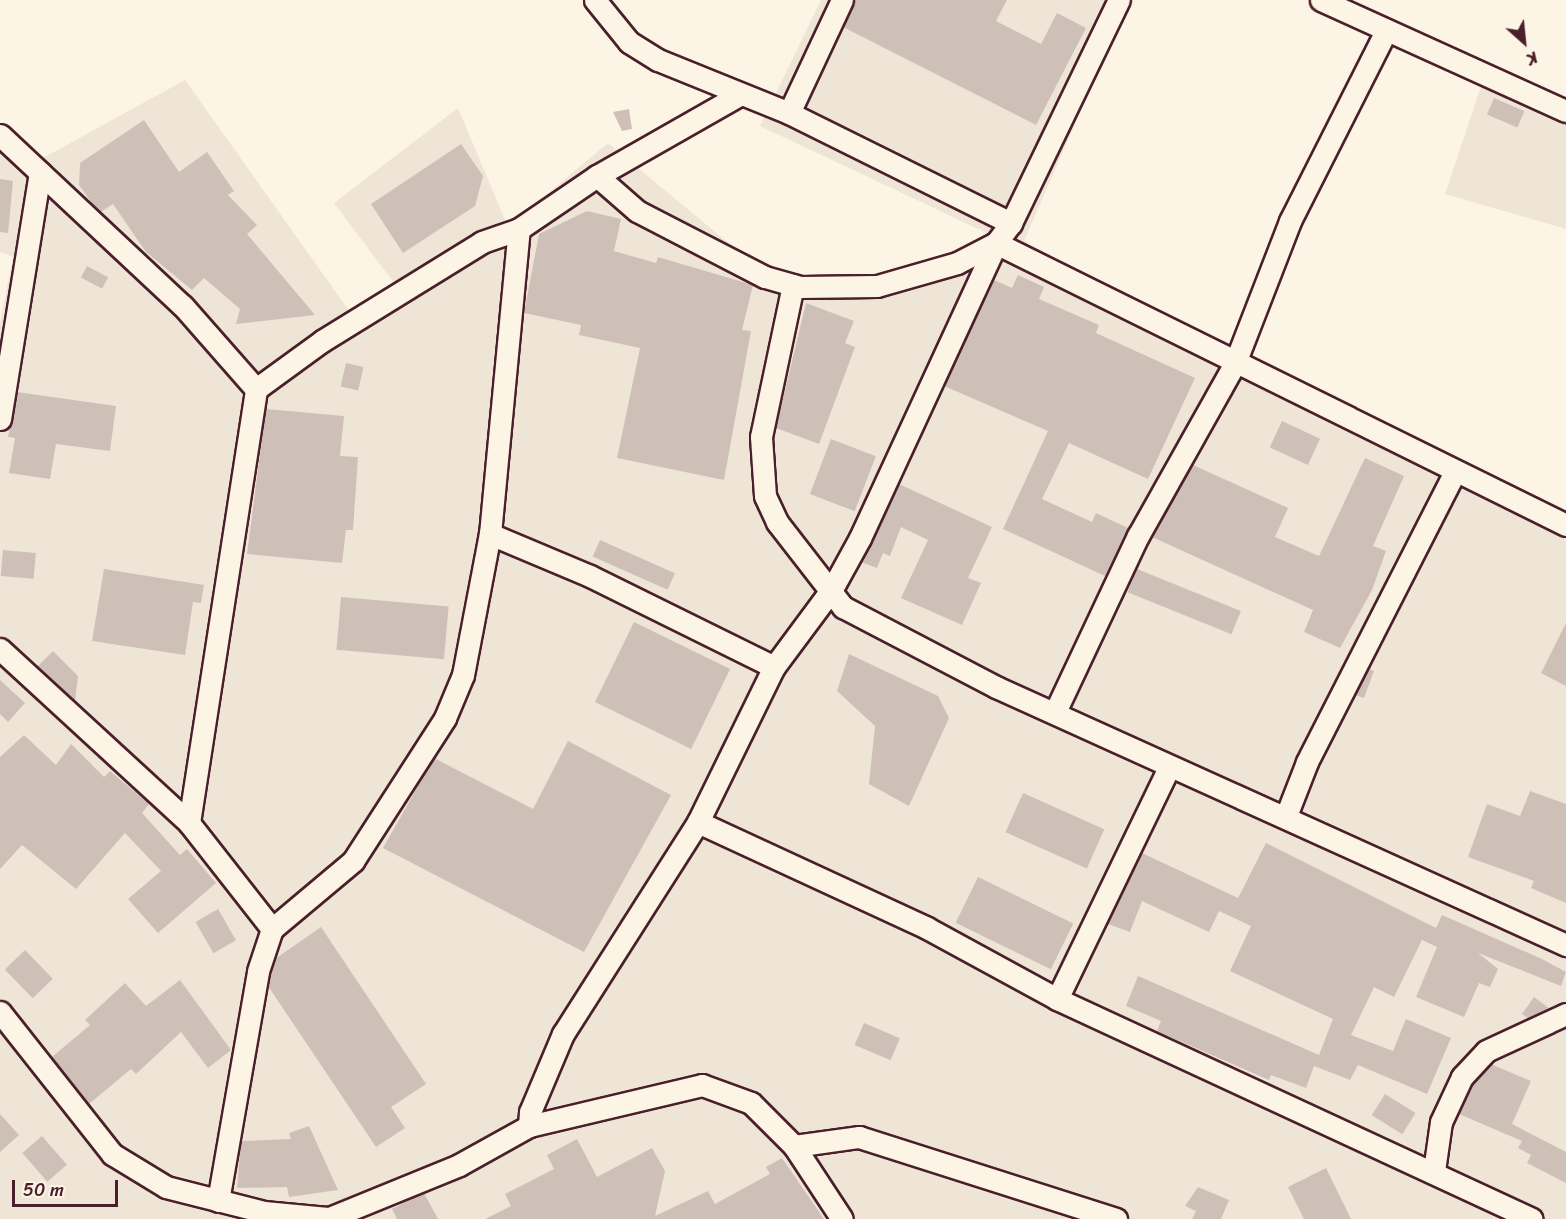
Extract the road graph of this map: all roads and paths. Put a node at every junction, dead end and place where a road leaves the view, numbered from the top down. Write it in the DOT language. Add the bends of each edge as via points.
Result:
graph roads {
  1 [pos="596,0"];
  2 [pos="842,0"];
  3 [pos="1119,0"];
  4 [pos="1321,0"];
  5 [pos="1385,33"];
  6 [pos="737,96"];
  7 [pos="1566,111"];
  8 [pos="789,113"];
  9 [pos="0,135"];
  10 [pos="40,172"];
  11 [pos="597,176"];
  12 [pos="1011,223"];
  13 [pos="519,229"];
  14 [pos="996,243"];
  15 [pos="793,285"];
  16 [pos="1235,363"];
  17 [pos="256,389"];
  18 [pos="0,419"];
  19 [pos="1454,473"];
  20 [pos="1566,525"];
  21 [pos="490,534"];
  22 [pos="832,589"];
  23 [pos="0,650"];
  24 [pos="774,667"];
  25 [pos="1055,712"];
  26 [pos="1169,767"];
  27 [pos="1286,816"];
  28 [pos="698,822"];
  29 [pos="189,823"];
  30 [pos="272,929"];
  31 [pos="1566,945"];
  32 [pos="1057,999"];
  33 [pos="0,1012"];
  34 [pos="1566,1014"];
  35 [pos="529,1126"];
  36 [pos="794,1146"];
  37 [pos="1434,1171"];
  38 [pos="218,1201"];
  39 [pos="327,1219"];
  40 [pos="842,1219"];
  41 [pos="1116,1219"];
  42 [pos="1532,1219"];
  1 -- 6 [label="street" via="629,42"];
  2 -- 8 [label="street"];
  3 -- 12 [label="street"];
  4 -- 5 [label="street"];
  5 -- 7 [label="street"];
  5 -- 16 [label="street" via="1290,221"];
  6 -- 8 [label="street"];
  6 -- 11 [label="street"];
  8 -- 12 [label="street"];
  9 -- 10 [label="street"];
  10 -- 17 [label="street" via="183,306"];
  10 -- 18 [label="street"];
  11 -- 13 [label="street"];
  11 -- 15 [label="street" via="637,211 765,278"];
  12 -- 14 [label="street"];
  13 -- 17 [label="street" via="482,242 322,341"];
  13 -- 21 [label="street"];
  14 -- 15 [label="street" via="907,280 877,286"];
  14 -- 16 [label="street"];
  14 -- 22 [label="street"];
  15 -- 22 [label="street" via="761,437 765,496 777,522"];
  16 -- 19 [label="street"];
  16 -- 25 [label="street" via="1138,536"];
  17 -- 29 [label="street"];
  19 -- 20 [label="street"];
  19 -- 27 [label="street" via="1307,762"];
  21 -- 24 [label="street" via="590,576"];
  21 -- 30 [label="street" via="463,675 445,718 353,861"];
  22 -- 24 [label="street"];
  22 -- 25 [label="street" via="843,608"];
  23 -- 29 [label="street"];
  24 -- 28 [label="street"];
  25 -- 26 [label="street"];
  26 -- 27 [label="street"];
  26 -- 32 [label="street"];
  27 -- 31 [label="street"];
  28 -- 32 [label="street" via="927,928"];
  28 -- 35 [label="street" via="563,1034 530,1112"];
  29 -- 30 [label="street"];
  30 -- 38 [label="street" via="258,971"];
  32 -- 37 [label="street"];
  33 -- 38 [label="street" via="112,1154 166,1187"];
  34 -- 37 [label="street" via="1486,1051 1462,1077 1441,1122"];
  35 -- 36 [label="street" via="702,1085 751,1103"];
  35 -- 39 [label="street" via="459,1165"];
  36 -- 40 [label="street"];
  36 -- 41 [label="street" via="858,1137"];
  37 -- 42 [label="street"];
  38 -- 39 [label="street"];
}
